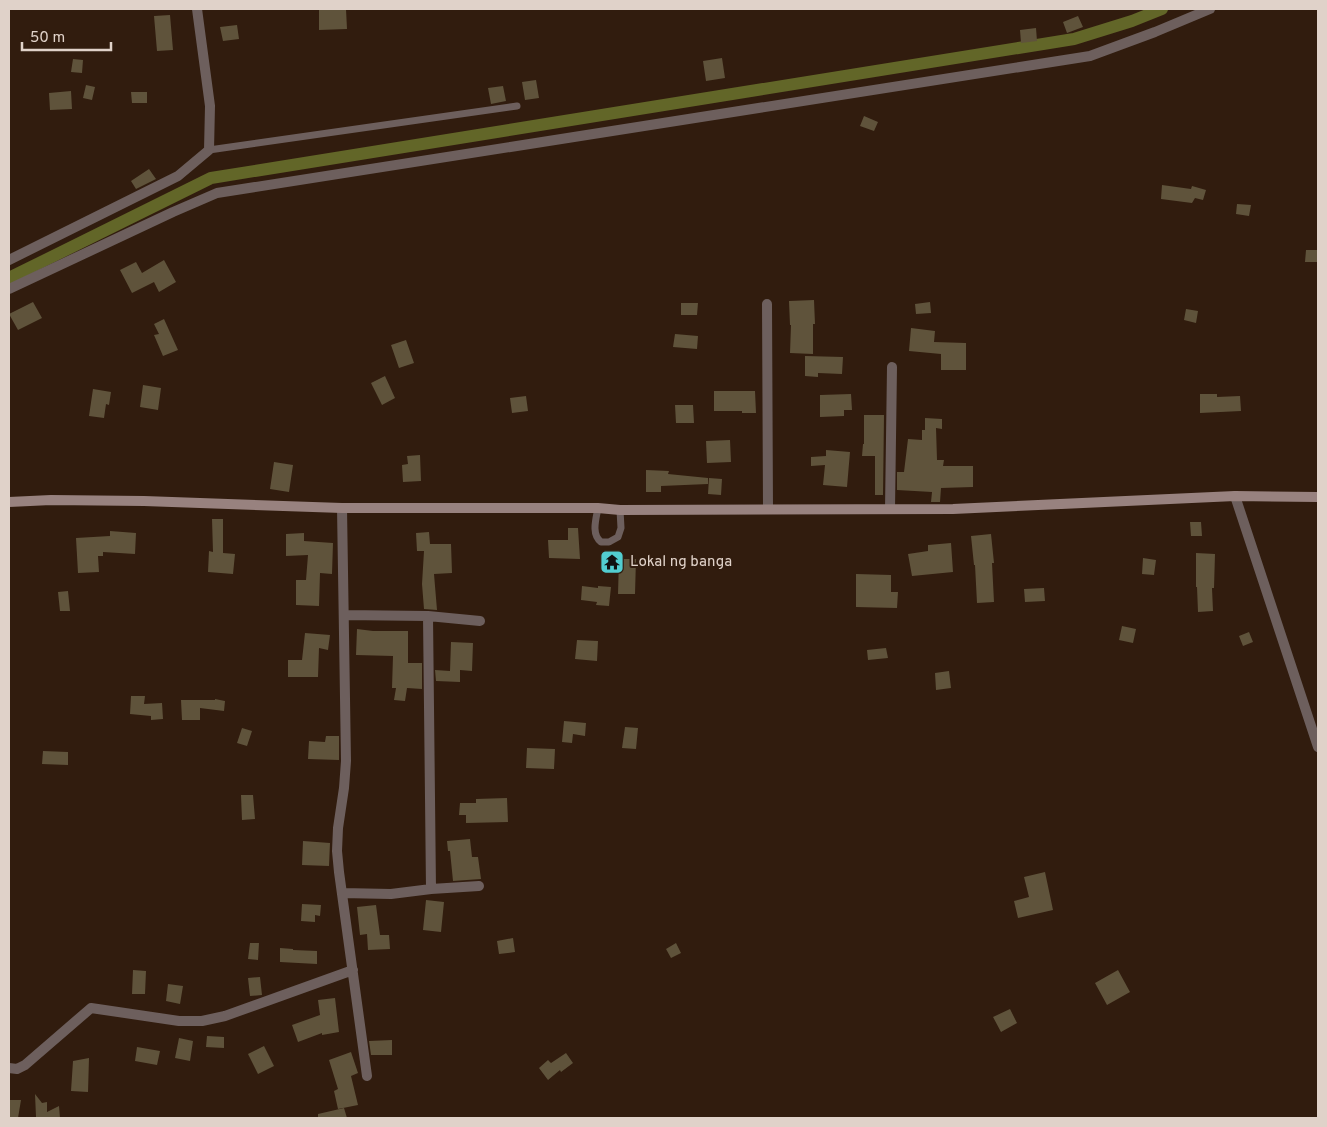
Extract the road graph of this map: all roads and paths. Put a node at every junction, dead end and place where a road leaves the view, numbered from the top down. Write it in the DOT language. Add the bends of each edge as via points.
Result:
graph roads {
  1 [pos="197,9"];
  2 [pos="1210,9"];
  3 [pos="517,106"];
  4 [pos="209,150"];
  5 [pos="9,260"];
  6 [pos="9,289"];
  7 [pos="767,304"];
  8 [pos="892,367"];
  9 [pos="1235,496"];
  10 [pos="1318,497"];
  11 [pos="9,502"];
  12 [pos="342,508"];
  13 [pos="598,508"];
  14 [pos="768,509"];
  15 [pos="620,510"];
  16 [pos="890,510"];
  17 [pos="344,614"];
  18 [pos="428,616"];
  19 [pos="480,620"];
  20 [pos="1318,747"];
  21 [pos="479,886"];
  22 [pos="431,889"];
  23 [pos="342,893"];
  24 [pos="353,970"];
  25 [pos="9,1068"];
  26 [pos="367,1076"];
  1 -- 4 [label="street" via="210,106"];
  2 -- 6 [label="street" via="1090,56 216,193"];
  3 -- 4 [label="lane"];
  4 -- 5 [label="street" via="178,176"];
  7 -- 14 [label="street"];
  8 -- 16 [label="street"];
  9 -- 10 [label="main road"];
  9 -- 16 [label="main road"];
  9 -- 20 [label="street"];
  11 -- 12 [label="main road" via="135,501"];
  12 -- 13 [label="main road"];
  12 -- 17 [label="street"];
  13 -- 15 [label="main road"];
  13 -- 15 [label="lane" via="595,533 601,542 618,537"];
  14 -- 15 [label="main road"];
  14 -- 16 [label="main road"];
  17 -- 18 [label="street"];
  17 -- 23 [label="street" via="346,761 338,828"];
  18 -- 19 [label="street"];
  18 -- 22 [label="street"];
  21 -- 22 [label="street"];
  22 -- 23 [label="street" via="391,894"];
  23 -- 24 [label="street"];
  24 -- 25 [label="street" via="225,1016 202,1021 179,1021 91,1008 25,1065"];
  24 -- 26 [label="street"];
}
